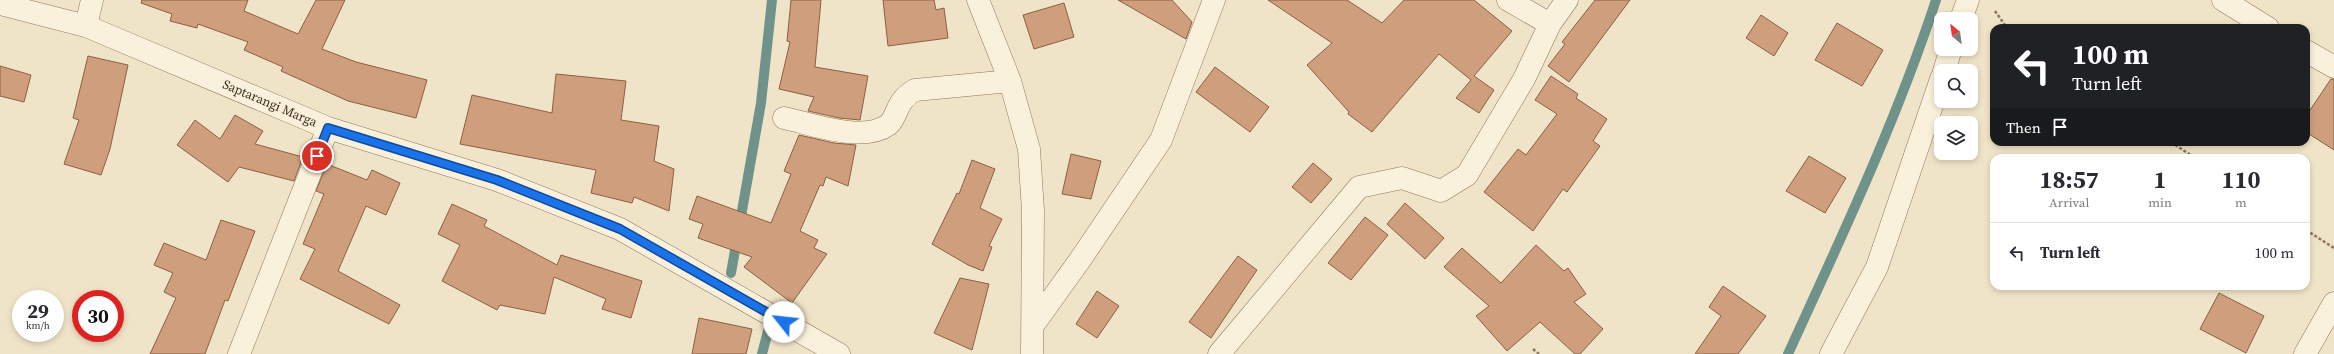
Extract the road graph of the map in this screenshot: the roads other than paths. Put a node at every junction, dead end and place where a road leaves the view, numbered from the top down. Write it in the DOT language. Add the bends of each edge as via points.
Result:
graph roads {
  1 [pos="92,0"];
  2 [pos="978,0"];
  3 [pos="1214,0"];
  4 [pos="1508,0"];
  5 [pos="1567,0"];
  6 [pos="1968,0"];
  7 [pos="2223,0"];
  8 [pos="0,4"];
  9 [pos="1964,12"];
  10 [pos="1550,24"];
  11 [pos="2262,24"];
  12 [pos="86,26"];
  13 [pos="2310,52"];
  14 [pos="2334,67"];
  15 [pos="1010,81"];
  16 [pos="1934,100"];
  17 [pos="784,118"];
  18 [pos="328,128"];
  19 [pos="2332,312"];
  20 [pos="1034,324"];
  21 [pos="239,354"];
  22 [pos="839,354"];
  23 [pos="1032,354"];
  24 [pos="1219,354"];
  25 [pos="1831,354"];
  26 [pos="2305,354"];
  1 -- 12 [label="street"];
  2 -- 15 [label="street"];
  3 -- 20 [label="street" via="1161,140"];
  4 -- 10 [label="street"];
  5 -- 10 [label="street"];
  6 -- 9 [label="street"];
  7 -- 11 [label="street"];
  8 -- 12 [label="street, Saptarangi Marga"];
  10 -- 24 [label="street" via="1524,79 1467,175 1441,191 1402,178 1359,187"];
  12 -- 18 [label="street, Saptarangi Marga"];
  13 -- 14 [label="street"];
  15 -- 17 [label="street" via="915,90 906,95 889,125 872,132 858,134"];
  15 -- 20 [label="street" via="1029,149 1033,210"];
  16 -- 25 [label="street" via="1877,267"];
  18 -- 21 [label="street"];
  18 -- 22 [label="street, Saptarangi Marga" via="497,180 620,229"];
  19 -- 26 [label="street"];
  20 -- 23 [label="street"];
}
